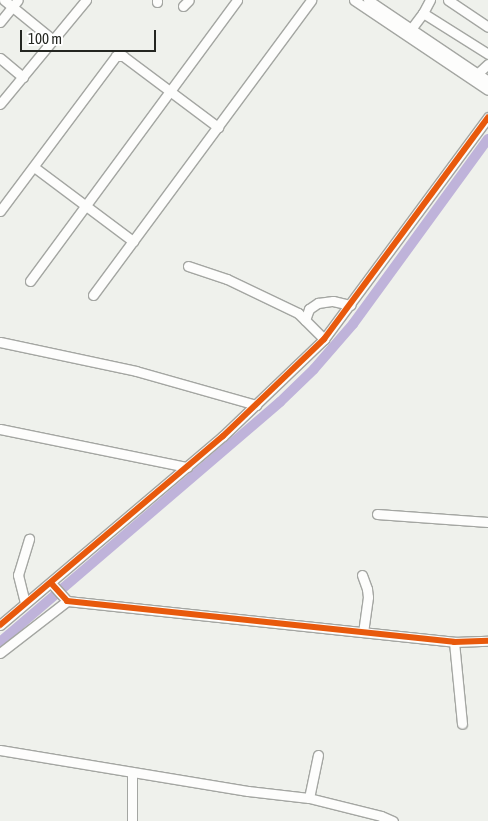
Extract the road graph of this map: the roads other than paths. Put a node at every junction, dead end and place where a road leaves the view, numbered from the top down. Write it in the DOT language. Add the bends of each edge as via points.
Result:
graph roads {
  1 [pos="4,0"];
  2 [pos="237,0"];
  3 [pos="311,0"];
  4 [pos="354,0"];
  5 [pos="368,0"];
  6 [pos="430,0"];
  7 [pos="448,0"];
  8 [pos="84,1"];
  9 [pos="15,4"];
  10 [pos="424,13"];
  11 [pos="0,22"];
  12 [pos="488,27"];
  13 [pos="411,29"];
  14 [pos="53,40"];
  15 [pos="488,54"];
  16 [pos="0,58"];
  17 [pos="488,64"];
  18 [pos="477,74"];
  19 [pos="23,77"];
  20 [pos="488,81"];
  21 [pos="488,90"];
  22 [pos="170,91"];
  23 [pos="0,104"];
  24 [pos="488,117"];
  25 [pos="218,127"];
  26 [pos="34,167"];
  27 [pos="86,205"];
  28 [pos="0,212"];
  29 [pos="134,241"];
  30 [pos="188,266"];
  31 [pos="30,281"];
  32 [pos="94,295"];
  33 [pos="350,305"];
  34 [pos="305,320"];
  35 [pos="324,339"];
  36 [pos="0,342"];
  37 [pos="256,405"];
  38 [pos="0,429"];
  39 [pos="186,466"];
  40 [pos="377,514"];
  41 [pos="488,522"];
  42 [pos="29,539"];
  43 [pos="362,575"];
  44 [pos="52,585"];
  45 [pos="65,599"];
  46 [pos="25,603"];
  47 [pos="0,625"];
  48 [pos="363,632"];
  49 [pos="488,641"];
  50 [pos="454,642"];
  51 [pos="0,653"];
  52 [pos="462,724"];
  53 [pos="0,750"];
  54 [pos="318,755"];
  55 [pos="132,772"];
  56 [pos="310,798"];
  57 [pos="132,821"];
  58 [pos="392,821"];
  1 -- 9 [label="street"];
  2 -- 22 [label="street"];
  3 -- 25 [label="street"];
  4 -- 21 [label="street"];
  5 -- 13 [label="street"];
  6 -- 10 [label="street"];
  7 -- 12 [label="street"];
  8 -- 14 [label="street"];
  9 -- 11 [label="street"];
  9 -- 14 [label="street"];
  10 -- 13 [label="street"];
  10 -- 15 [label="street"];
  13 -- 18 [label="street"];
  14 -- 19 [label="street"];
  16 -- 19 [label="street"];
  17 -- 18 [label="street"];
  18 -- 20 [label="street"];
  19 -- 23 [label="street"];
  22 -- 25 [label="street"];
  22 -- 26 [label="street" via="122,56 116,56"];
  22 -- 27 [label="street"];
  24 -- 33 [label="street"];
  25 -- 29 [label="street"];
  26 -- 27 [label="street"];
  26 -- 28 [label="street"];
  27 -- 29 [label="street"];
  27 -- 31 [label="street"];
  29 -- 32 [label="street"];
  30 -- 34 [label="street" via="227,279 298,313"];
  33 -- 34 [label="street" via="333,301 318,303 309,309"];
  33 -- 35 [label="street"];
  34 -- 35 [label="street"];
  35 -- 37 [label="street"];
  36 -- 37 [label="street" via="136,371"];
  37 -- 39 [label="street"];
  38 -- 39 [label="street"];
  39 -- 44 [label="street"];
  40 -- 41 [label="street"];
  42 -- 46 [label="street" via="18,575"];
  43 -- 48 [label="street" via="368,597"];
  44 -- 45 [label="street"];
  44 -- 46 [label="street"];
  45 -- 48 [label="street"];
  45 -- 51 [label="street"];
  46 -- 47 [label="street"];
  48 -- 50 [label="street"];
  49 -- 50 [label="street"];
  50 -- 52 [label="street"];
  53 -- 55 [label="street"];
  54 -- 56 [label="street"];
  55 -- 56 [label="street"];
  55 -- 57 [label="street"];
  56 -- 58 [label="street"];
}
